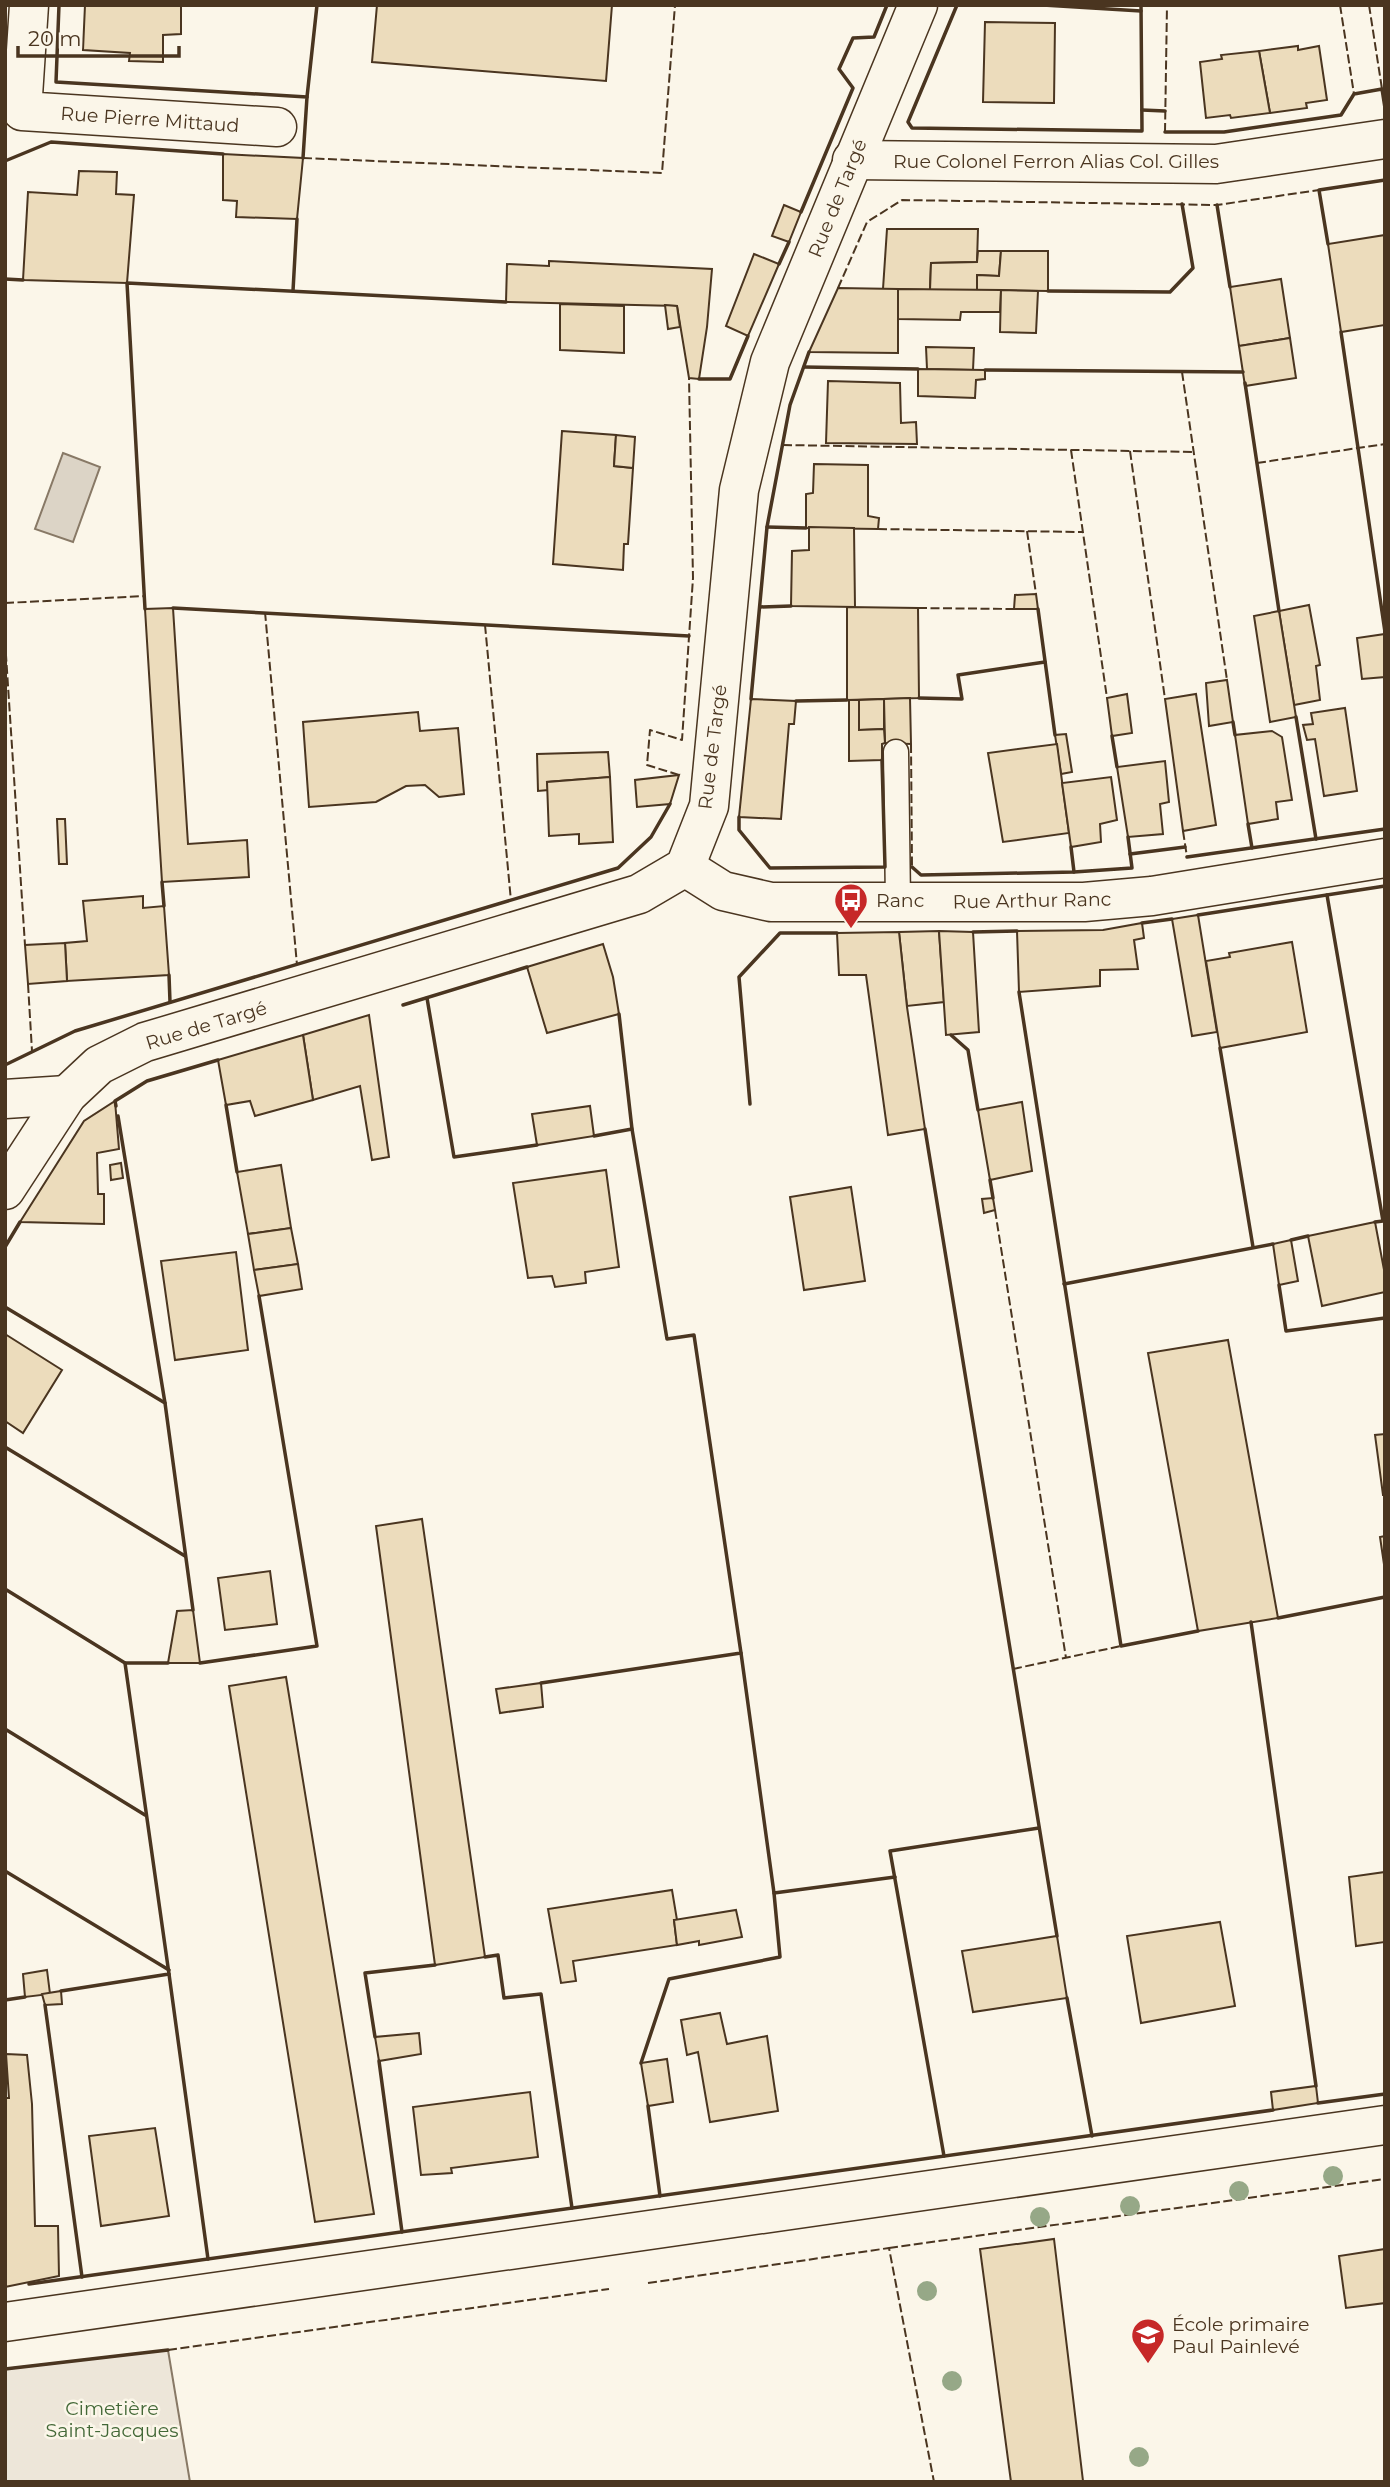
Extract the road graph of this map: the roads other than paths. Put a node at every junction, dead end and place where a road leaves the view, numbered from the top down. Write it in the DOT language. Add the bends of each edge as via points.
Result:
graph roads {
  1 [pos="29,5"];
  2 [pos="918,5"];
  3 [pos="11,114"];
  4 [pos="277,127"];
  5 [pos="1385,139"];
  6 [pos="852,160"];
  7 [pos="896,752"];
  8 [pos="1385,858"];
  9 [pos="685,867"];
  10 [pos="898,902"];
  11 [pos="67,1095"];
  12 [pos="5,1099"];
  13 [pos="5,1191"];
  14 [pos="1385,2124"];
  15 [pos="5,2322"];
  1 -- 3 [label="street, Rue Pierre Mittaud"];
  2 -- 6 [label="street, Rue de Targé"];
  3 -- 4 [label="street, Rue Pierre Mittaud"];
  5 -- 6 [label="street, Rue Colonel Ferron Alias Col. Gilles" via="1216,164"];
  6 -- 9 [label="street, Rue de Targé" via="769,362 742,478 709,806"];
  7 -- 10 [label="lane"];
  8 -- 10 [label="street, Rue Arthur Ranc" via="1152,895 1084,901"];
  9 -- 10 [label="street, Rue Arthur Ranc" via="723,891 771,902"];
  9 -- 11 [label="street, Rue de Targé" via="639,894 145,1042 99,1065"];
  11 -- 12 [label="street"];
  11 -- 13 [label="street, Rue de Targé"];
  14 -- 15 [label="street"];
}
